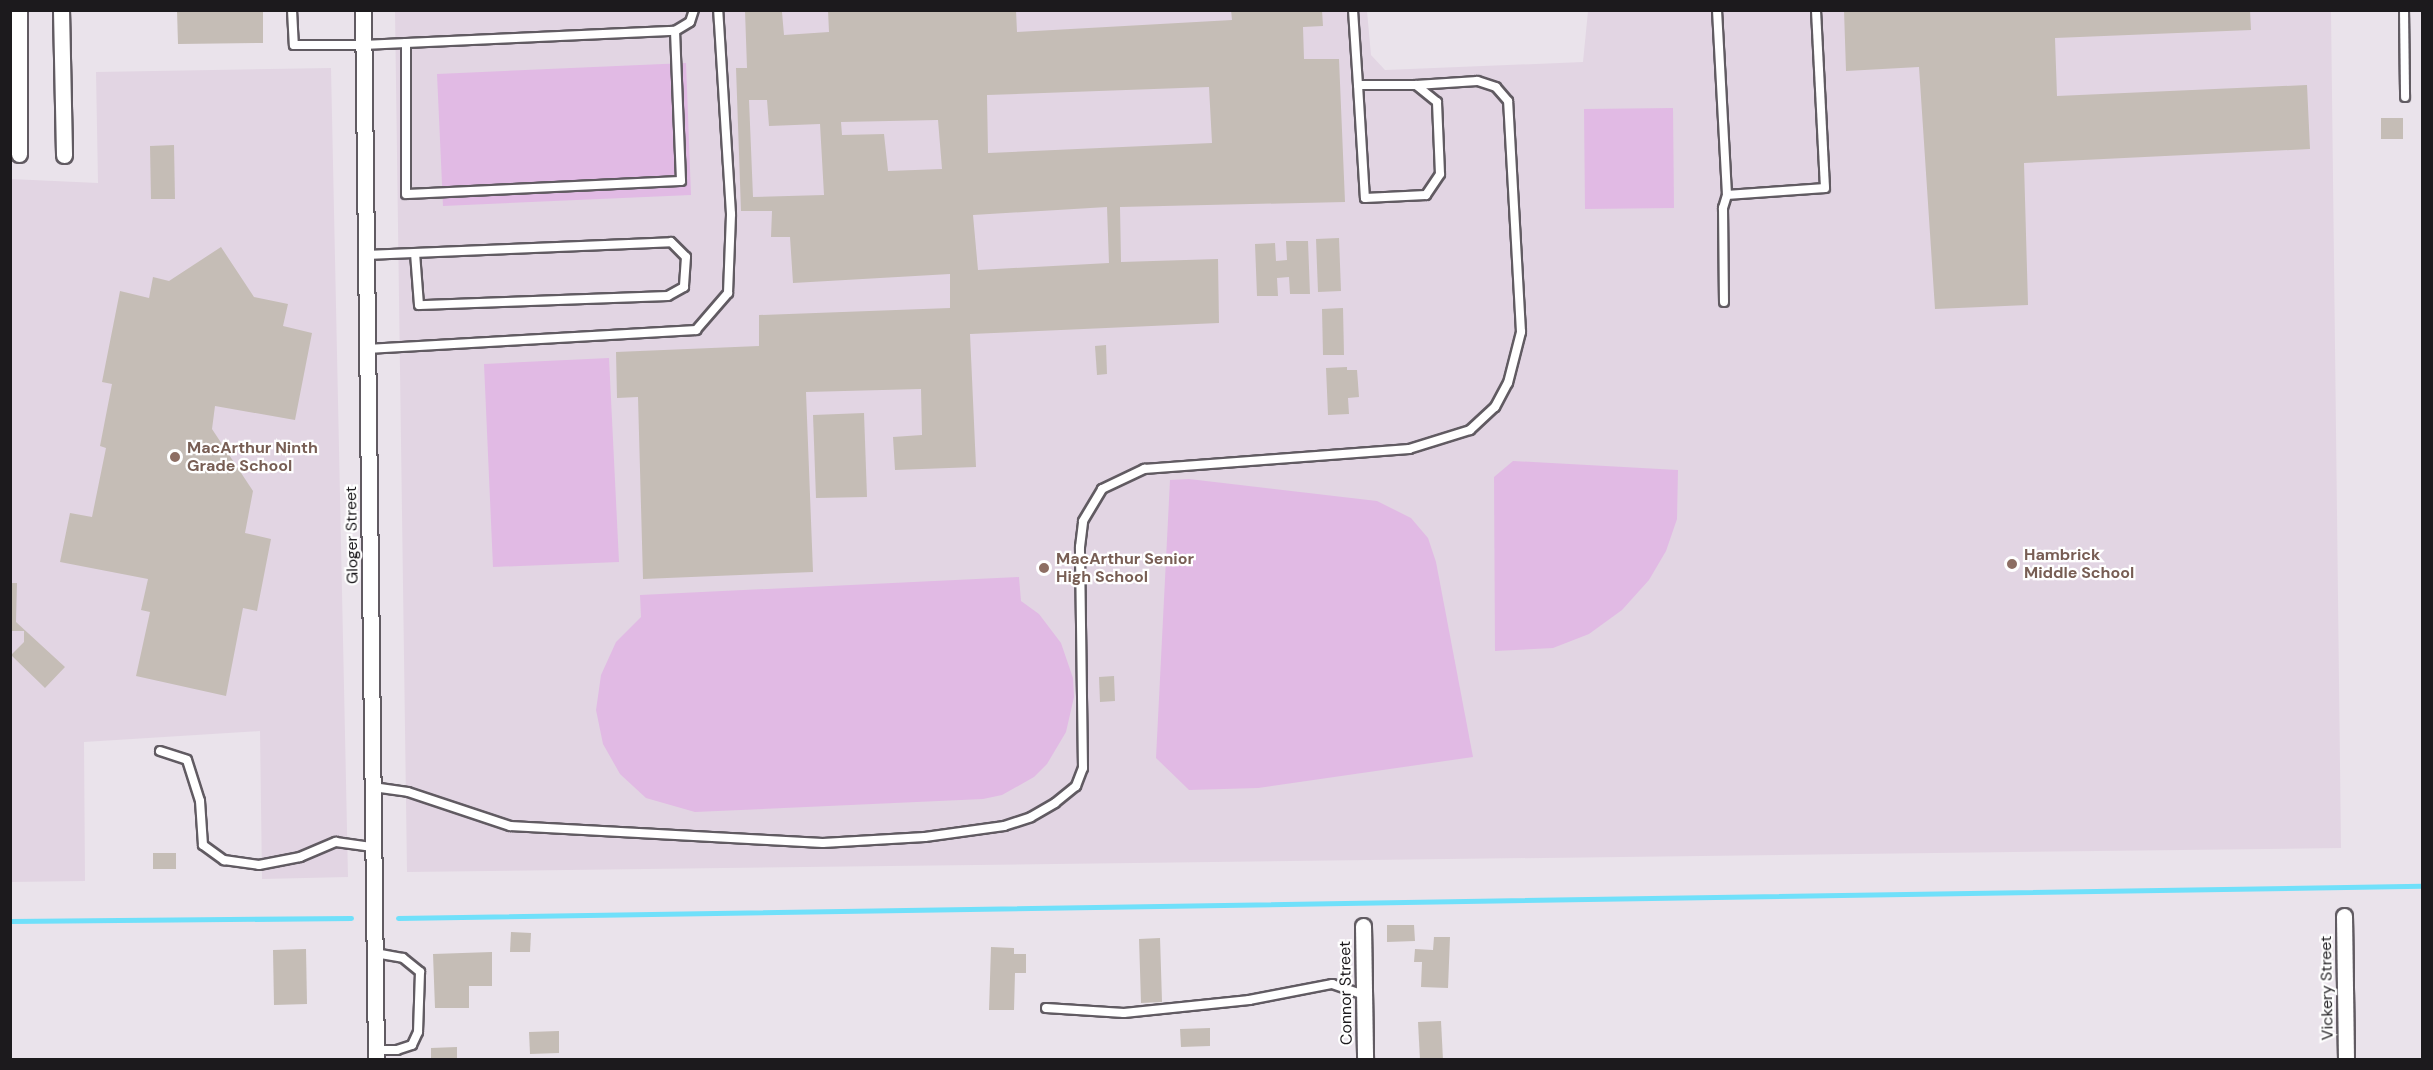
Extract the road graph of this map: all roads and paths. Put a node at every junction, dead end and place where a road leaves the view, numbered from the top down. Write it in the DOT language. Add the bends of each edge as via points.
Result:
graph roads {
  1 [pos="19,10"];
  2 [pos="62,10"];
  3 [pos="292,10"];
  4 [pos="363,10"];
  5 [pos="694,10"];
  6 [pos="718,10"];
  7 [pos="1353,10"];
  8 [pos="1717,10"];
  9 [pos="1816,10"];
  10 [pos="2404,10"];
  11 [pos="675,31"];
  12 [pos="406,43"];
  13 [pos="363,45"];
  14 [pos="15,68"];
  15 [pos="1358,85"];
  16 [pos="1416,85"];
  17 [pos="2405,96"];
  18 [pos="19,154"];
  19 [pos="64,154"];
  20 [pos="1727,195"];
  21 [pos="415,254"];
  22 [pos="366,255"];
  23 [pos="1724,302"];
  24 [pos="367,349"];
  25 [pos="160,751"];
  26 [pos="373,787"];
  27 [pos="374,847"];
  28 [pos="2344,916"];
  29 [pos="1363,926"];
  30 [pos="375,953"];
  31 [pos="1364,995"];
  32 [pos="1046,1008"];
  33 [pos="376,1055"];
  34 [pos="1365,1059"];
  35 [pos="2346,1059"];
  1 -- 14 [label="street"];
  2 -- 19 [label="street"];
  3 -- 13 [label="lane" via="294,45"];
  4 -- 13 [label="street, Gloger Street"];
  5 -- 11 [label="lane" via="690,22"];
  6 -- 24 [label="lane" via="731,214 728,293 696,330"];
  7 -- 15 [label="lane"];
  8 -- 20 [label="lane"];
  9 -- 20 [label="lane" via="1825,188"];
  10 -- 17 [label="lane"];
  11 -- 12 [label="lane"];
  11 -- 12 [label="lane" via="681,181 406,194"];
  12 -- 13 [label="lane"];
  13 -- 22 [label="street, Gloger Street"];
  14 -- 18 [label="street"];
  15 -- 16 [label="lane"];
  15 -- 16 [label="lane" via="1365,198 1426,195 1440,174 1437,102"];
  16 -- 26 [label="lane" via="1477,81 1496,87 1508,101 1521,332 1508,383 1495,407 1470,430 1409,449 1144,469 1102,489 1083,521 1080,547 1083,768 1076,786 1055,803 1031,818 1004,826 925,837 823,843 510,826 408,792"];
  20 -- 23 [label="lane" via="1723,208"];
  21 -- 21 [label="lane" via="671,242 686,257 684,287 668,296 419,305"];
  21 -- 22 [label="lane"];
  22 -- 24 [label="street, Gloger Street"];
  24 -- 26 [label="street, Gloger Street"];
  25 -- 27 [label="lane" via="187,760 200,801 203,845 224,860 259,865 300,857 336,842"];
  26 -- 27 [label="street, Gloger Street"];
  27 -- 30 [label="street, Gloger Street"];
  28 -- 35 [label="street, Vickery Street"];
  29 -- 31 [label="street, Connor Street"];
  30 -- 33 [label="street, Gloger Street"];
  30 -- 33 [label="lane" via="403,958 420,972 418,1032 412,1045"];
  31 -- 32 [label="lane" via="1332,984 1266,998 1134,1012 1081,1013"];
  31 -- 34 [label="street, Connor Street"];
}
